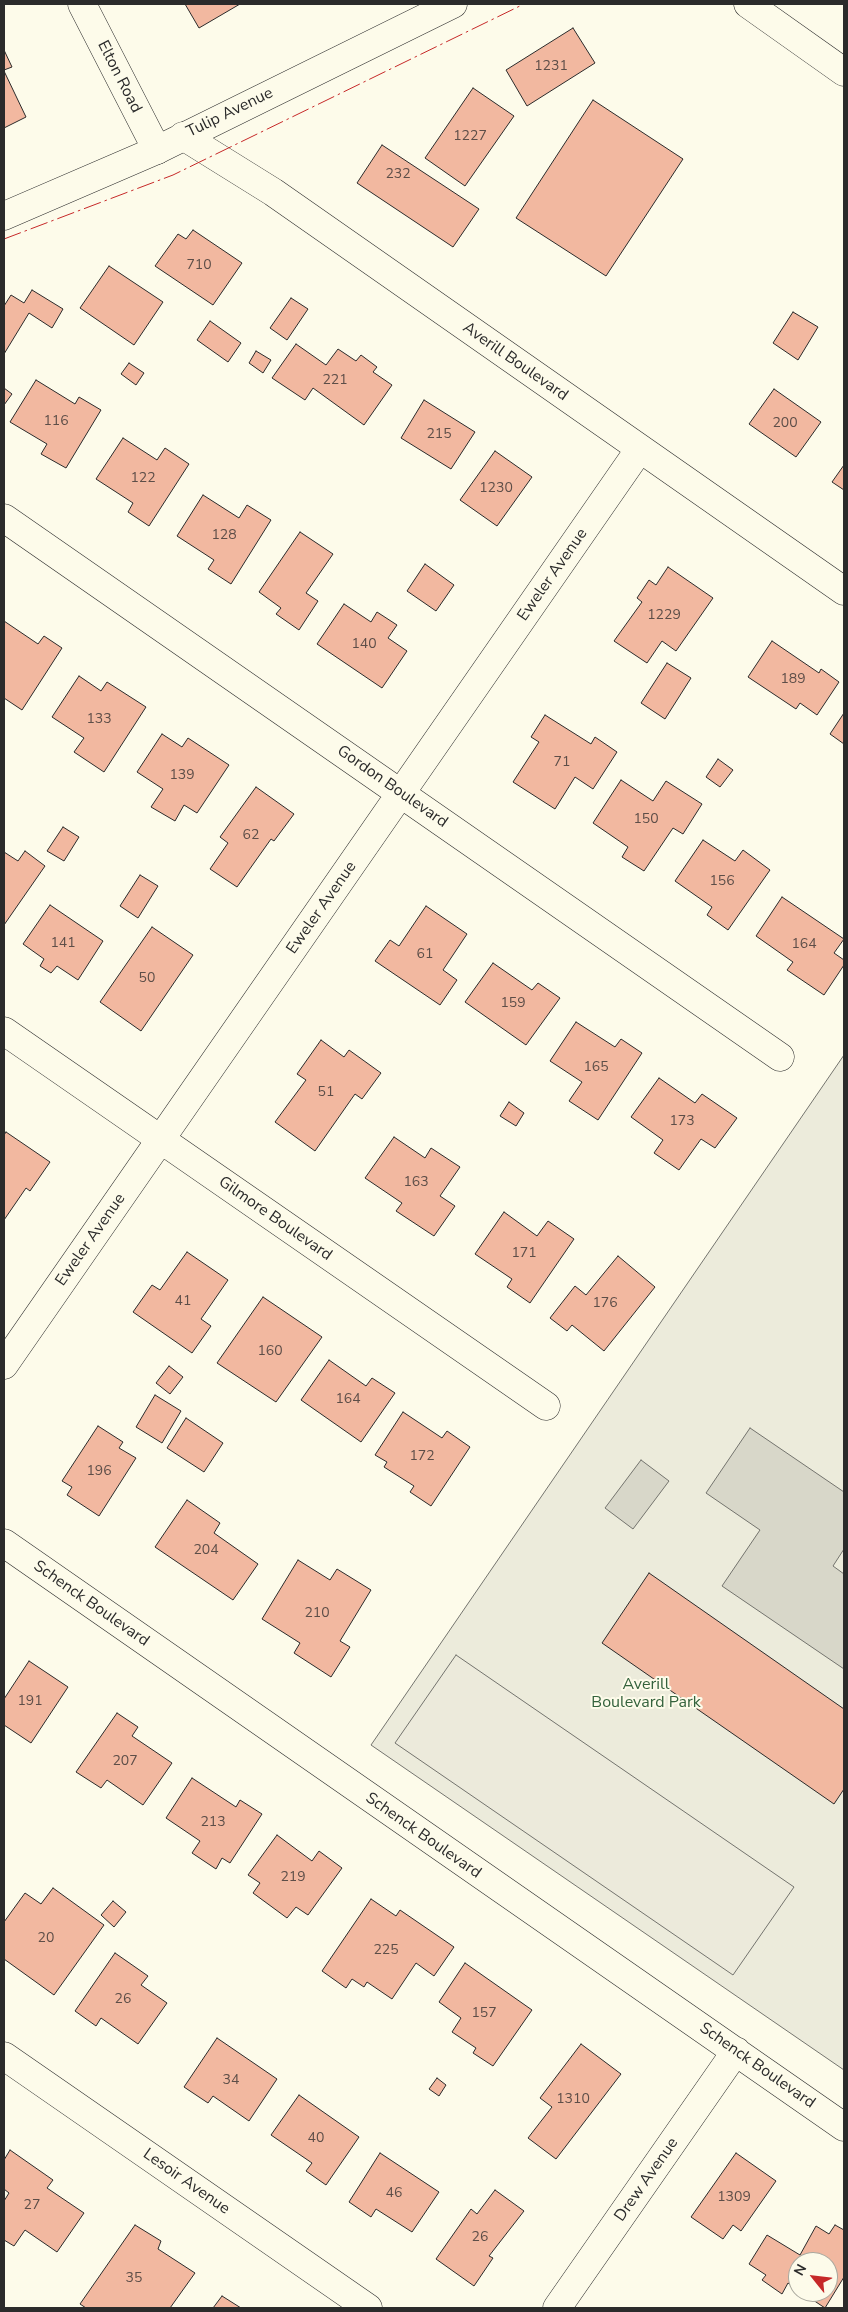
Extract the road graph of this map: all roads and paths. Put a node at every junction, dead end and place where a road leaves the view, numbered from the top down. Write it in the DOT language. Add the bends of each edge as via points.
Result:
graph roads {
  1 [pos="82,4"];
  2 [pos="452,4"];
  3 [pos="748,4"];
  4 [pos="844,72"];
  5 [pos="183,136"];
  6 [pos="157,150"];
  7 [pos="4,216"];
  8 [pos="639,450"];
  9 [pos="4,518"];
  10 [pos="844,592"];
  11 [pos="401,794"];
  12 [pos="4,1031"];
  13 [pos="780,1057"];
  14 [pos="160,1140"];
  15 [pos="4,1365"];
  16 [pos="546,1406"];
  17 [pos="4,1543"];
  18 [pos="736,2052"];
  19 [pos="4,2056"];
  20 [pos="844,2127"];
  21 [pos="368,2308"];
  22 [pos="557,2308"];
  1 -- 6 [label="street, Elton Road"];
  2 -- 5 [label="street, Tulip Avenue"];
  3 -- 4 [label="street"];
  5 -- 6 [label="street, Tulip Avenue"];
  5 -- 8 [label="street, Averill Boulevard" via="273,192"];
  6 -- 7 [label="street, Tulip Avenue"];
  8 -- 10 [label="street, Averill Boulevard"];
  8 -- 11 [label="street, Eweler Avenue"];
  9 -- 11 [label="street, Gordon Boulevard"];
  11 -- 13 [label="street, Gordon Boulevard"];
  11 -- 14 [label="street, Eweler Avenue"];
  12 -- 14 [label="street, Gilmore Boulevard"];
  14 -- 15 [label="street, Eweler Avenue"];
  14 -- 16 [label="street, Gilmore Boulevard"];
  17 -- 18 [label="street, Schenck Boulevard"];
  18 -- 20 [label="street, Schenck Boulevard"];
  18 -- 22 [label="street, Drew Avenue"];
  19 -- 21 [label="street, Lesoir Avenue"];
}
